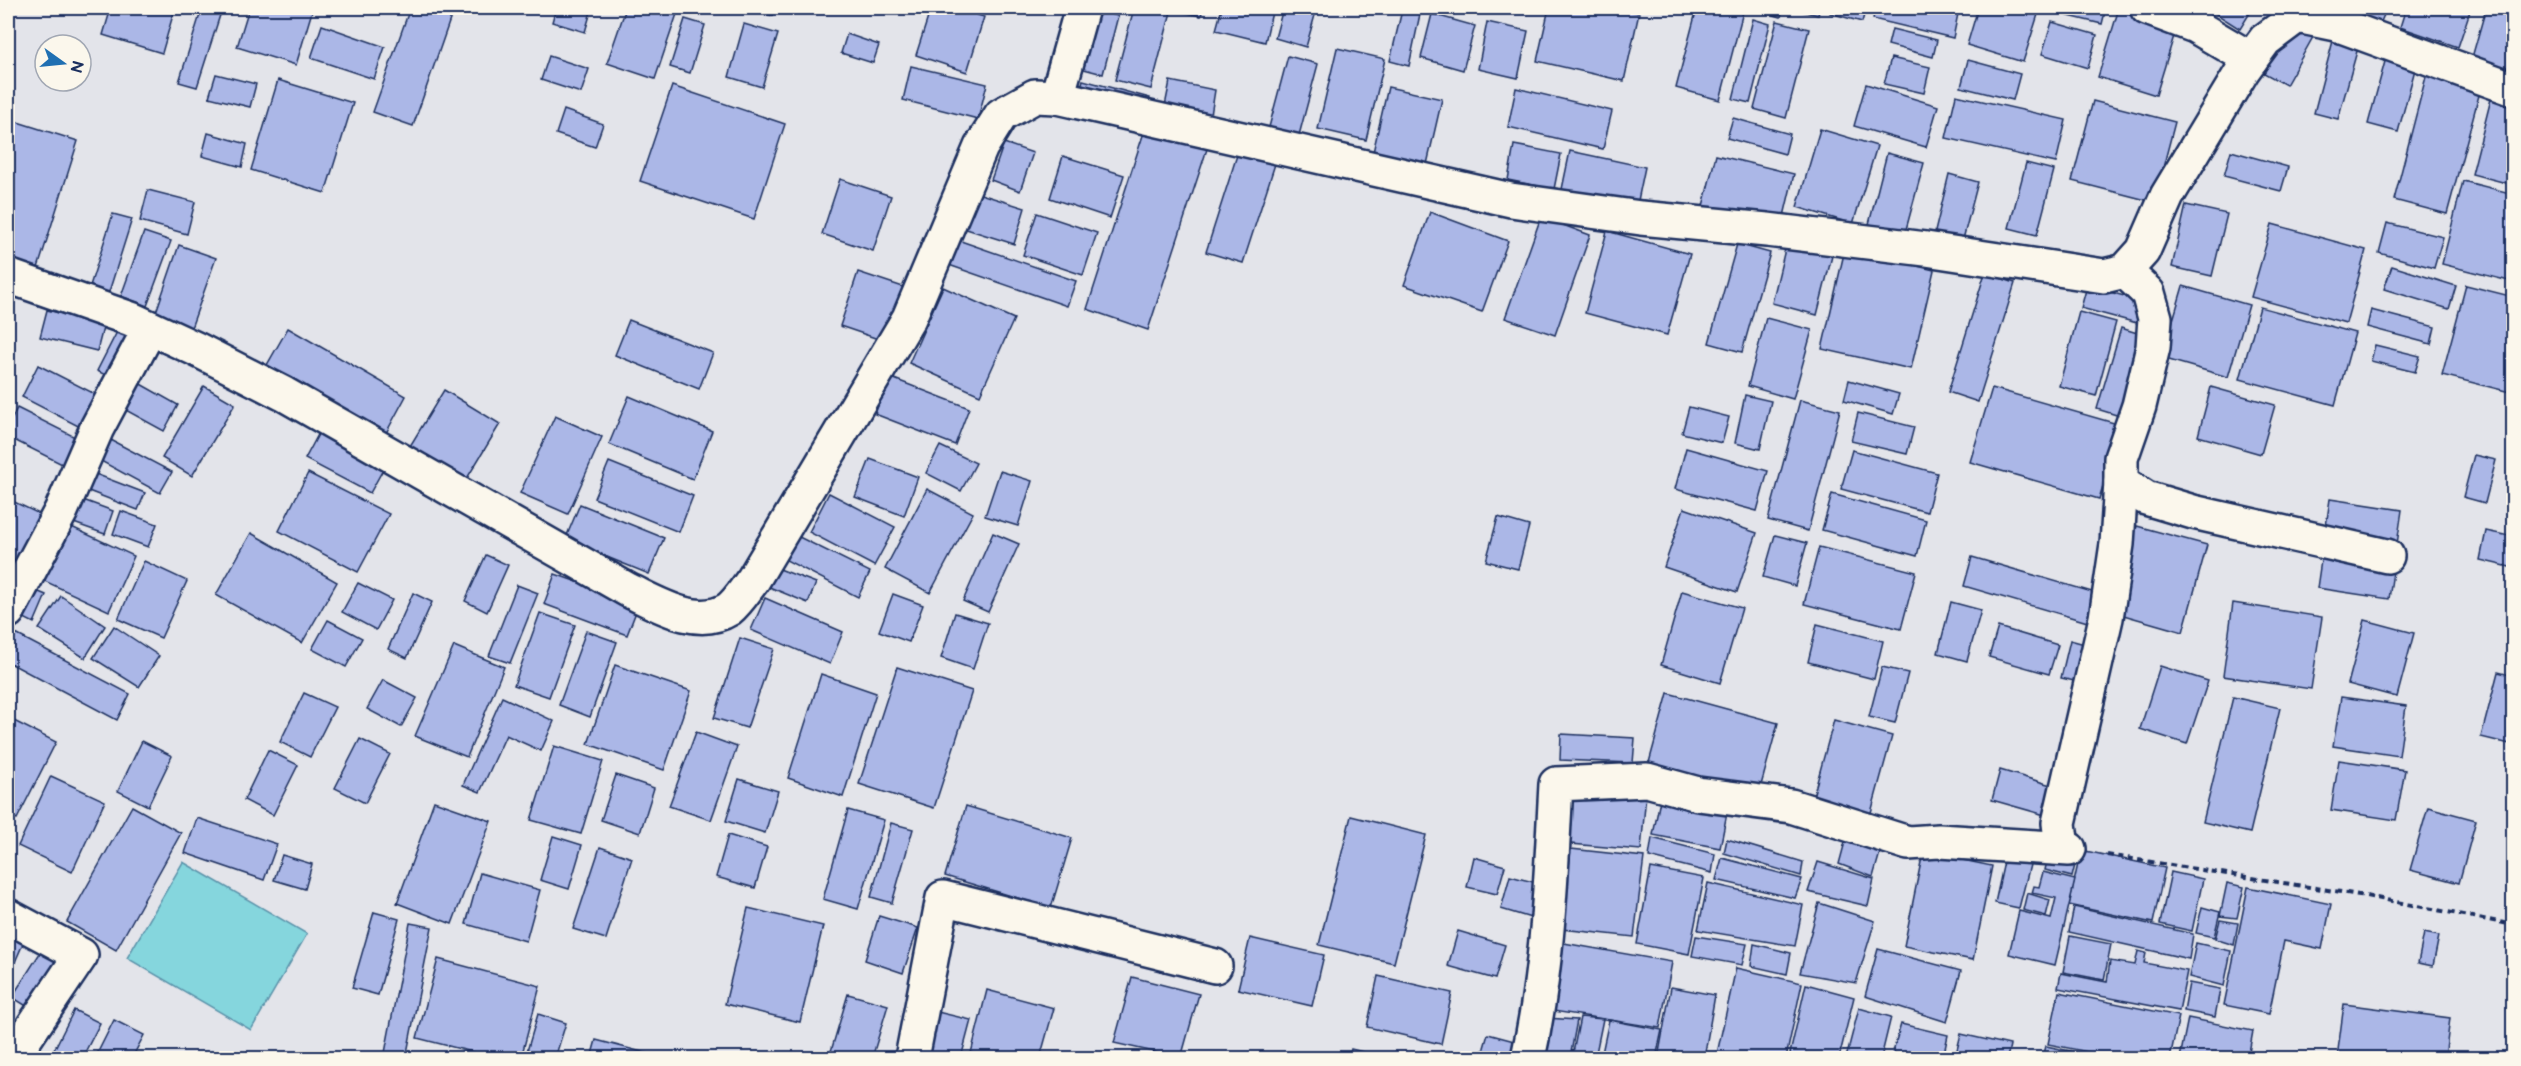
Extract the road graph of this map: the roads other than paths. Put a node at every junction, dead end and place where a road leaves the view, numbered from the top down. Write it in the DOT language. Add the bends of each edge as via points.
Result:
graph roads {
  1 [pos="1082,8"];
  2 [pos="2147,8"];
  3 [pos="2251,59"];
  4 [pos="2514,89"];
  5 [pos="1057,97"];
  6 [pos="2125,271"];
  7 [pos="8,276"];
  8 [pos="150,328"];
  9 [pos="2121,482"];
  10 [pos="2387,556"];
  11 [pos="8,611"];
  12 [pos="8,916"];
  13 [pos="1215,966"];
  14 [pos="12,1059"];
  15 [pos="912,1059"];
  16 [pos="1528,1059"];
  1 -- 5 [label="street"];
  2 -- 3 [label="street" via="2195,26"];
  3 -- 4 [label="street" via="2265,40 2297,16 2336,24"];
  3 -- 6 [label="street" via="2167,196 2143,251"];
  5 -- 6 [label="street" via="1511,200 1914,248 2104,276"];
  5 -- 8 [label="street" via="1035,96 1000,115 981,147 909,318 753,580 730,608 710,618 679,613 628,590 284,394"];
  6 -- 9 [label="street" via="2148,293 2155,318 2153,347 2139,406 2121,458"];
  7 -- 8 [label="street"];
  8 -- 11 [label="street"];
  9 -- 10 [label="street" via="2146,498 2193,512"];
  9 -- 16 [label="street" via="2106,618 2059,823 2066,848 1908,843 1791,806 1698,794 1647,780 1556,784 1541,993"];
  12 -- 14 [label="street" via="81,955"];
  13 -- 15 [label="street" via="943,898"];
}
